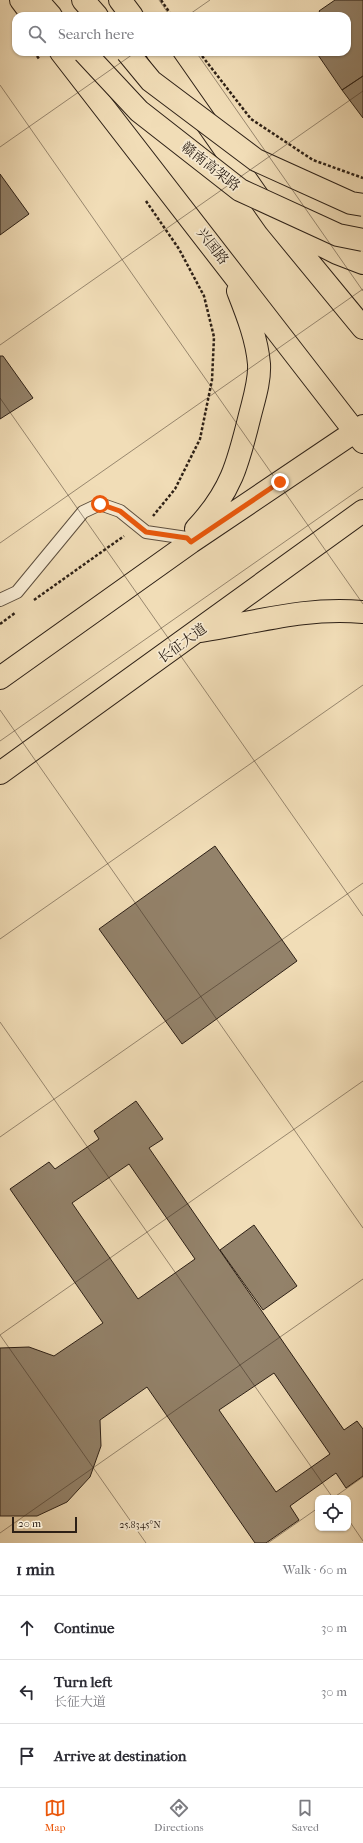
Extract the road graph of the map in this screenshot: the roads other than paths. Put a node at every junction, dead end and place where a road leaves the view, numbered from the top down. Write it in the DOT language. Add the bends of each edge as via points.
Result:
graph roads {
  1 [pos="21,0"];
  2 [pos="37,0"];
  3 [pos="83,0"];
  4 [pos="120,0"];
  5 [pos="29,12"];
  6 [pos="48,12"];
  7 [pos="94,12"];
  8 [pos="129,12"];
  9 [pos="88,56"];
  10 [pos="130,56"];
  11 [pos="160,56"];
  12 [pos="52,58"];
  13 [pos="363,206"];
  14 [pos="275,221"];
  15 [pos="204,235"];
  16 [pos="363,240"];
  17 [pos="363,263"];
  18 [pos="363,328"];
  19 [pos="360,433"];
  20 [pos="363,511"];
  21 [pos="189,540"];
  22 [pos="0,600"];
  23 [pos="363,612"];
  24 [pos="198,631"];
  25 [pos="0,678"];
  26 [pos="0,773"];
  1 -- 5 [label="main road"];
  2 -- 6 [label="main road"];
  3 -- 7 [label="main road"];
  4 -- 8 [label="main road"];
  9 -- 16 [label="main road, 赣南高架路, bridge" via="139,110 240,190 338,235"];
  10 -- 13 [label="main road, bridge" via="151,81 256,160"];
  11 -- 14 [label="main road"];
  12 -- 15 [label="main road, 兴国路"];
  14 -- 17 [label="main road" via="305,238"];
  14 -- 18 [label="main road"];
  15 -- 19 [label="main road, 兴国路"];
  15 -- 21 [label="main road" via="221,258 240,296 254,337 259,365 256,392 240,457 230,484"];
  19 -- 21 [label="main road"];
  20 -- 24 [label="main road, 长征大道"];
  21 -- 22 [label="lane" via="146,532 120,511 100,504 83,512 17,592"];
  21 -- 25 [label="main road"];
  23 -- 24 [label="main road" via="292,613 236,626"];
  24 -- 26 [label="main road, 长征大道"];
}
